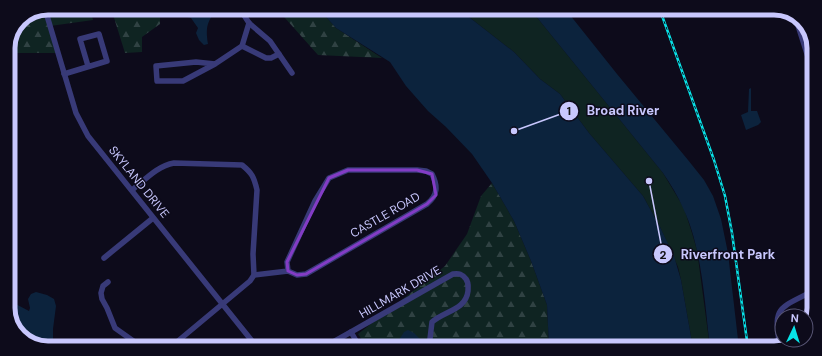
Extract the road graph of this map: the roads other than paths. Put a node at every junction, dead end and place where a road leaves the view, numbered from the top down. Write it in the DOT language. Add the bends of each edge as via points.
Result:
graph roads {
  1 [pos="47,15"];
  2 [pos="244,15"];
  3 [pos="249,23"];
  4 [pos="798,25"];
  5 [pos="242,46"];
  6 [pos="279,54"];
  7 [pos="807,54"];
  8 [pos="215,64"];
  9 [pos="88,66"];
  10 [pos="292,73"];
  11 [pos="64,74"];
  12 [pos="132,190"];
  13 [pos="153,218"];
  14 [pos="104,258"];
  15 [pos="288,272"];
  16 [pos="254,275"];
  17 [pos="108,282"];
  18 [pos="807,296"];
  19 [pos="223,304"];
  20 [pos="783,308"];
  21 [pos="351,332"];
  22 [pos="132,341"];
  23 [pos="177,341"];
  24 [pos="252,341"];
  25 [pos="335,341"];
  26 [pos="356,341"];
  27 [pos="430,341"];
  1 -- 11 [label="street, SKYLAND DRIVE"];
  2 -- 3 [label="street"];
  3 -- 5 [label="street"];
  3 -- 6 [label="street" via="270,41"];
  4 -- 7 [label="street"];
  5 -- 6 [label="street" via="266,58"];
  5 -- 8 [label="street"];
  6 -- 10 [label="street"];
  8 -- 8 [label="street" via="196,62 156,66 157,81 183,81"];
  9 -- 9 [label="street" via="107,61 99,34 80,39"];
  9 -- 11 [label="street"];
  11 -- 12 [label="street, SKYLAND DRIVE" via="82,126"];
  12 -- 13 [label="street, SKYLAND DRIVE"];
  12 -- 16 [label="street" via="154,172 174,163 242,165 250,171 257,190"];
  13 -- 14 [label="street"];
  13 -- 19 [label="street, SKYLAND DRIVE"];
  15 -- 15 [label="street, CASTLE ROAD" via="306,274 433,200 437,188 432,174 417,170 348,170 329,178 315,201 287,262"];
  15 -- 16 [label="street, CASTLE ROAD"];
  16 -- 19 [label="street"];
  17 -- 22 [label="street" via="103,286 102,299 115,328"];
  18 -- 20 [label="street"];
  19 -- 23 [label="street"];
  19 -- 24 [label="street, SKYLAND DRIVE"];
  21 -- 25 [label="street, HILLMARK DRIVE"];
  21 -- 26 [label="street, HILLMARK DRIVE"];
  21 -- 27 [label="street, HILLMARK DRIVE" via="458,273 468,282 467,297 463,304 432,322"];
}
